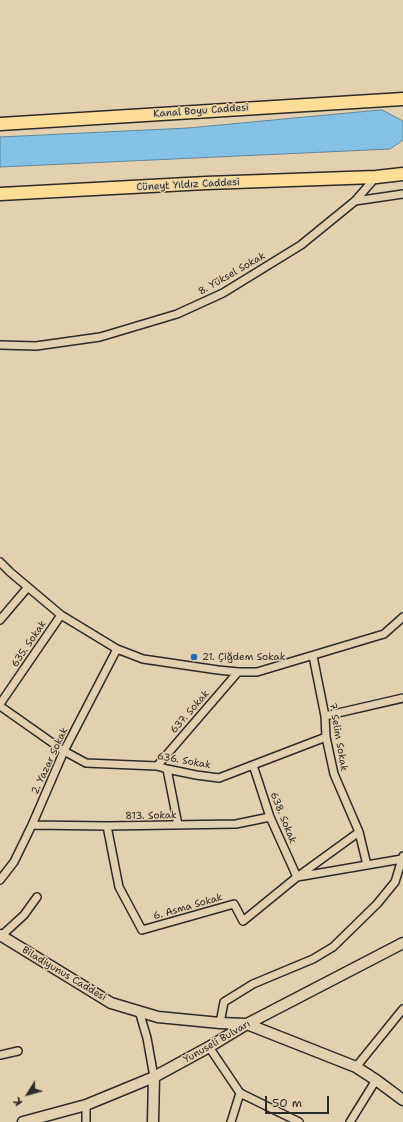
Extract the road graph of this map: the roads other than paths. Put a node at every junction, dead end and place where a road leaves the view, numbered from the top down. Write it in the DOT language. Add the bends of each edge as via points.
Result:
graph roads {
  1 [pos="403,99"];
  2 [pos="0,124"];
  3 [pos="403,174"];
  4 [pos="376,177"];
  5 [pos="0,194"];
  6 [pos="403,194"];
  7 [pos="355,201"];
  8 [pos="0,345"];
  9 [pos="0,562"];
  10 [pos="28,587"];
  11 [pos="61,615"];
  12 [pos="403,617"];
  13 [pos="0,620"];
  14 [pos="117,648"];
  15 [pos="313,656"];
  16 [pos="238,672"];
  17 [pos="403,698"];
  18 [pos="0,705"];
  19 [pos="325,716"];
  20 [pos="326,737"];
  21 [pos="64,751"];
  22 [pos="253,765"];
  23 [pos="157,766"];
  24 [pos="167,769"];
  25 [pos="270,817"];
  26 [pos="32,825"];
  27 [pos="178,825"];
  28 [pos="107,826"];
  29 [pos="359,832"];
  30 [pos="403,859"];
  31 [pos="367,865"];
  32 [pos="297,877"];
  33 [pos="0,880"];
  34 [pos="37,897"];
  35 [pos="0,936"];
  36 [pos="403,943"];
  37 [pos="139,1011"];
  38 [pos="402,1013"];
  39 [pos="220,1023"];
  40 [pos="247,1024"];
  41 [pos="209,1047"];
  42 [pos="18,1051"];
  43 [pos="0,1055"];
  44 [pos="356,1067"];
  45 [pos="154,1077"];
  46 [pos="376,1080"];
  47 [pos="240,1093"];
  48 [pos="403,1100"];
  49 [pos="86,1105"];
  50 [pos="23,1122"];
  51 [pos="86,1122"];
  52 [pos="153,1122"];
  53 [pos="231,1122"];
  54 [pos="299,1122"];
  55 [pos="350,1122"];
  1 -- 2 [label="main road, Kanal Boyu Caddesi"];
  3 -- 4 [label="main road, Cüneyt Yıldız Caddesi"];
  4 -- 5 [label="main road, Cüneyt Yıldız Caddesi"];
  4 -- 7 [label="street, 8. Yüksel Sokak"];
  6 -- 7 [label="street"];
  7 -- 8 [label="street, 8. Yüksel Sokak" via="301,244 223,293 177,314 100,337 36,346"];
  9 -- 10 [label="street"];
  10 -- 11 [label="street"];
  10 -- 13 [label="street"];
  11 -- 14 [label="street"];
  11 -- 18 [label="street, 635. Sokak"];
  12 -- 15 [label="street" via="384,634"];
  14 -- 16 [label="street" via="143,659"];
  14 -- 21 [label="street, 2. Yazar Sokak"];
  15 -- 16 [label="street" via="257,672"];
  15 -- 19 [label="street, 7. Selim Sokak"];
  16 -- 23 [label="street, 637. Sokak"];
  17 -- 19 [label="street"];
  18 -- 21 [label="street, 636. Sokak"];
  19 -- 20 [label="street, 7. Selim Sokak"];
  20 -- 22 [label="street, 636. Sokak"];
  20 -- 29 [label="street, 7. Selim Sokak" via="334,774"];
  21 -- 23 [label="street, 636. Sokak" via="86,763"];
  21 -- 26 [label="street, 2. Yazar Sokak"];
  22 -- 24 [label="street, 636. Sokak" via="219,778"];
  22 -- 25 [label="street, 638. Sokak"];
  23 -- 24 [label="street, 636. Sokak"];
  24 -- 27 [label="street"];
  25 -- 27 [label="street, 813. Sokak" via="236,824"];
  25 -- 32 [label="street, 638. Sokak"];
  26 -- 28 [label="street, 813. Sokak"];
  26 -- 33 [label="street, 2. Yazar Sokak" via="14,862"];
  27 -- 28 [label="street, 813. Sokak"];
  28 -- 32 [label="street, 6. Asma Sokak" via="119,887 142,930 234,904 243,921"];
  29 -- 31 [label="street, 7. Selim Sokak"];
  29 -- 32 [label="street, 6. Asma Sokak"];
  30 -- 31 [label="street"];
  30 -- 39 [label="street" via="395,882 377,904 333,947 313,959 252,984 224,1002"];
  31 -- 32 [label="street"];
  34 -- 35 [label="street" via="24,915"];
  35 -- 37 [label="main road, Biladiyunus Caddesi" via="111,1003"];
  36 -- 40 [label="main road, Yunuseli Bulvarı"];
  37 -- 39 [label="main road, Biladiyunus Caddesi" via="158,1017"];
  37 -- 45 [label="street"];
  38 -- 44 [label="street"];
  39 -- 40 [label="main road, Biladiyunus Caddesi"];
  40 -- 41 [label="main road, Yunuseli Bulvarı"];
  40 -- 44 [label="main road"];
  41 -- 45 [label="main road, Yunuseli Bulvarı"];
  41 -- 47 [label="street"];
  42 -- 43 [label="street"];
  44 -- 46 [label="main road"];
  45 -- 49 [label="main road, Yunuseli Bulvarı"];
  45 -- 52 [label="main road"];
  46 -- 48 [label="main road"];
  46 -- 55 [label="street"];
  47 -- 53 [label="street"];
  47 -- 54 [label="street"];
  49 -- 50 [label="main road, Yunuseli Bulvarı"];
  49 -- 51 [label="street"];
}
